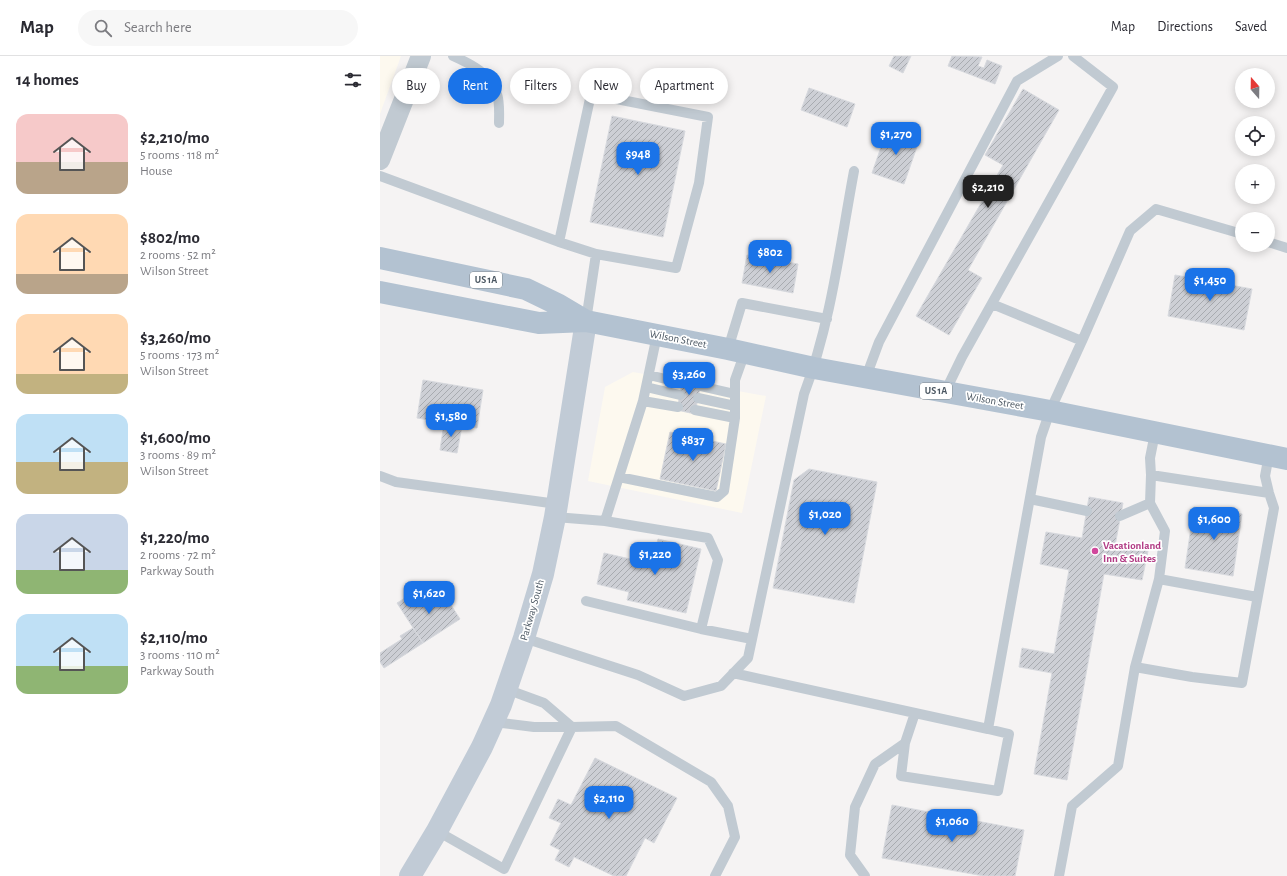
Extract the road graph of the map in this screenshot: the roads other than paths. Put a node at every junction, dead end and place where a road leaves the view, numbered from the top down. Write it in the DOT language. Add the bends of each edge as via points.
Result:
graph roads {
  1 [pos="421,56"];
  2 [pos="453,56"];
  3 [pos="1058,56"];
  4 [pos="1073,56"];
  5 [pos="499,123"];
  6 [pos="380,160"];
  7 [pos="854,171"];
  8 [pos="380,176"];
  9 [pos="1235,232"];
  10 [pos="559,242"];
  11 [pos="1275,244"];
  12 [pos="1287,248"];
  13 [pos="596,254"];
  14 [pos="380,258"];
  15 [pos="380,292"];
  16 [pos="992,304"];
  17 [pos="827,319"];
  18 [pos="586,321"];
  19 [pos="657,335"];
  20 [pos="1082,341"];
  21 [pos="737,351"];
  22 [pos="814,368"];
  23 [pos="649,374"];
  24 [pos="866,377"];
  25 [pos="682,382"];
  26 [pos="700,386"];
  27 [pos="646,387"];
  28 [pos="945,392"];
  29 [pos="680,394"];
  30 [pos="735,394"];
  31 [pos="698,398"];
  32 [pos="643,401"];
  33 [pos="735,406"];
  34 [pos="678,408"];
  35 [pos="695,410"];
  36 [pos="1050,411"];
  37 [pos="735,418"];
  38 [pos="1155,433"];
  39 [pos="1282,457"];
  40 [pos="1151,475"];
  41 [pos="380,476"];
  42 [pos="619,476"];
  43 [pos="1268,492"];
  44 [pos="1030,499"];
  45 [pos="1150,503"];
  46 [pos="556,510"];
  47 [pos="1087,511"];
  48 [pos="1120,516"];
  49 [pos="605,522"];
  50 [pos="1159,579"];
  51 [pos="1258,597"];
  52 [pos="586,601"];
  53 [pos="701,629"];
  54 [pos="524,638"];
  55 [pos="752,639"];
  56 [pos="1135,667"];
  57 [pos="733,673"];
  58 [pos="506,689"];
  59 [pos="915,713"];
  60 [pos="494,722"];
  61 [pos="572,727"];
  62 [pos="988,729"];
  63 [pos="905,743"];
  64 [pos="437,831"];
  65 [pos="410,876"];
  66 [pos="714,876"];
  67 [pos="865,876"];
  68 [pos="1059,876"];
  1 -- 6 [label="street"];
  2 -- 5 [label="lane" via="484,72 491,82 498,95"];
  3 -- 24 [label="lane" via="1017,81 879,342"];
  4 -- 16 [label="lane" via="1113,87"];
  7 -- 17 [label="lane"];
  8 -- 10 [label="lane"];
  9 -- 20 [label="lane" via="1156,208 1130,231"];
  10 -- 13 [label="lane"];
  10 -- 13 [label="lane" via="591,94 708,117 699,183 676,268"];
  11 -- 12 [label="lane"];
  13 -- 18 [label="lane"];
  14 -- 18 [label="main road, Wilson Street / US 1A" via="526,289"];
  15 -- 18 [label="main road, Wilson Street / US 1A" via="539,324"];
  16 -- 20 [label="lane"];
  16 -- 28 [label="lane"];
  17 -- 21 [label="lane" via="742,303"];
  17 -- 22 [label="lane"];
  18 -- 19 [label="main road, Wilson Street / US 1A"];
  18 -- 46 [label="main road, Parkway South"];
  19 -- 21 [label="main road, Wilson Street / US 1A"];
  19 -- 23 [label="lane"];
  20 -- 36 [label="lane"];
  21 -- 22 [label="main road, Wilson Street / US 1A"];
  21 -- 30 [label="lane"];
  22 -- 24 [label="main road, Wilson Street / US 1A"];
  22 -- 55 [label="lane" via="804,394"];
  23 -- 25 [label="lane"];
  23 -- 27 [label="lane"];
  24 -- 28 [label="main road, Wilson Street / US 1A"];
  26 -- 30 [label="lane"];
  27 -- 29 [label="lane"];
  27 -- 32 [label="lane"];
  28 -- 36 [label="main road, Wilson Street / US 1A"];
  30 -- 33 [label="lane"];
  31 -- 33 [label="lane"];
  32 -- 34 [label="lane"];
  32 -- 42 [label="lane"];
  33 -- 37 [label="lane"];
  35 -- 37 [label="lane"];
  36 -- 38 [label="main road, Wilson Street / US 1A"];
  36 -- 44 [label="lane" via="1041,437"];
  37 -- 42 [label="lane" via="724,491 716,497"];
  38 -- 39 [label="main road, Wilson Street / US 1A"];
  38 -- 40 [label="lane" via="1150,458"];
  39 -- 43 [label="lane" via="1265,476"];
  40 -- 43 [label="lane"];
  40 -- 45 [label="lane"];
  41 -- 46 [label="lane" via="396,482"];
  42 -- 49 [label="lane"];
  43 -- 51 [label="lane" via="1274,508"];
  44 -- 47 [label="lane"];
  44 -- 62 [label="lane"];
  45 -- 48 [label="lane"];
  45 -- 50 [label="lane" via="1165,531"];
  46 -- 49 [label="lane"];
  46 -- 54 [label="main road, Parkway South" via="543,574"];
  49 -- 53 [label="lane" via="708,538 718,560"];
  50 -- 51 [label="lane"];
  50 -- 56 [label="lane"];
  51 -- 56 [label="lane" via="1242,683"];
  52 -- 53 [label="lane"];
  53 -- 55 [label="lane"];
  54 -- 57 [label="lane" via="638,675 684,696 721,686"];
  54 -- 58 [label="main road, Parkway South"];
  55 -- 57 [label="lane" via="748,658"];
  56 -- 68 [label="lane" via="1118,766 1072,806"];
  57 -- 59 [label="lane"];
  58 -- 60 [label="main road, Parkway South"];
  58 -- 61 [label="lane" via="544,703"];
  59 -- 62 [label="lane"];
  59 -- 63 [label="lane"];
  60 -- 61 [label="lane" via="534,727"];
  60 -- 64 [label="main road, Parkway South"];
  61 -- 64 [label="lane" via="504,870"];
  61 -- 66 [label="lane" via="616,726 712,782 728,806 735,837"];
  62 -- 63 [label="lane" via="1009,734 998,791 901,776"];
  63 -- 67 [label="lane" via="875,764 855,807 850,856"];
  64 -- 65 [label="main road, Parkway South"];
}
